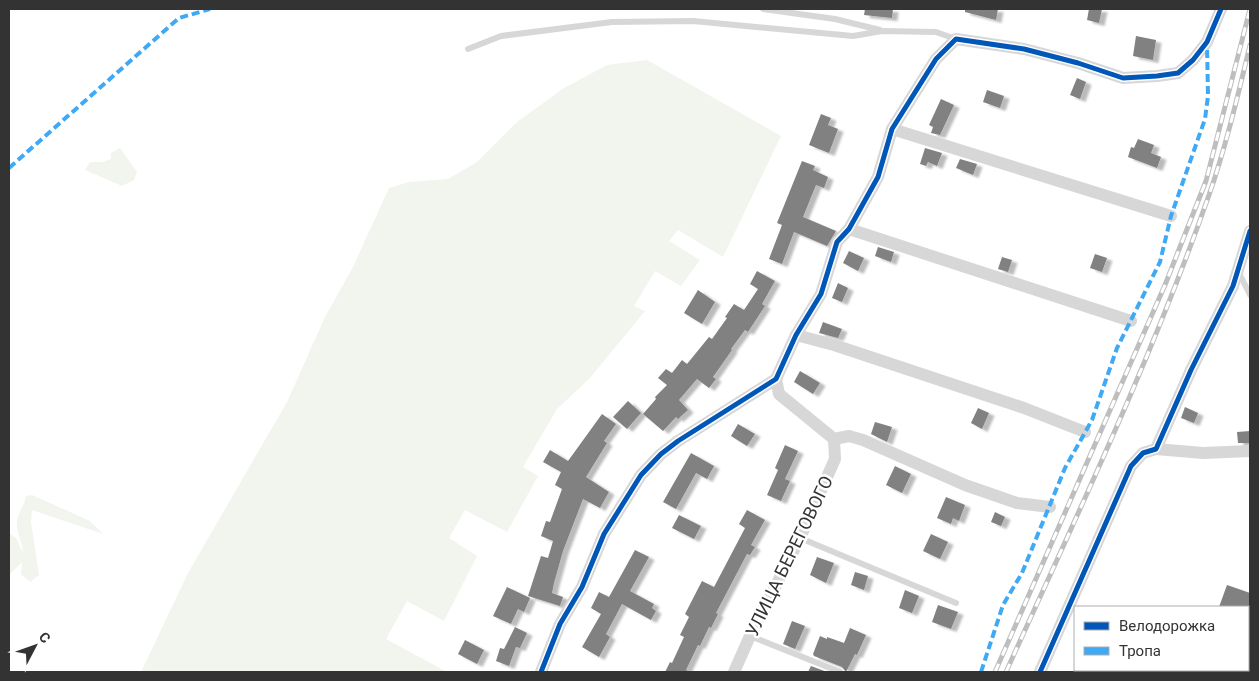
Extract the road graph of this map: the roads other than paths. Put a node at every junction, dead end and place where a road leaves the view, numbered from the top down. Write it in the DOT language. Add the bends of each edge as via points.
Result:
graph roads {
  1 [pos="763,9"];
  2 [pos="1221,9"];
  3 [pos="882,31"];
  4 [pos="956,39"];
  5 [pos="468,49"];
  6 [pos="892,129"];
  7 [pos="1170,216"];
  8 [pos="849,229"];
  9 [pos="1250,231"];
  10 [pos="1238,270"];
  11 [pos="1250,295"];
  12 [pos="1131,321"];
  13 [pos="796,335"];
  14 [pos="776,379"];
  15 [pos="1085,432"];
  16 [pos="834,439"];
  17 [pos="1156,449"];
  18 [pos="1250,452"];
  19 [pos="1050,507"];
  20 [pos="800,538"];
  21 [pos="956,603"];
  22 [pos="750,636"];
  23 [pos="541,672"];
  24 [pos="734,672"];
  25 [pos="840,672"];
  26 [pos="1040,672"];
  1 -- 3 [label="lane" via="835,19"];
  2 -- 4 [label="street" via="1207,42 1193,60 1178,73 1157,76 1123,78 1024,49"];
  3 -- 4 [label="lane" via="936,32"];
  3 -- 5 [label="lane" via="853,36 693,21 612,22 502,36"];
  4 -- 6 [label="street" via="936,59"];
  6 -- 7 [label="street"];
  6 -- 8 [label="street" via="878,177"];
  8 -- 12 [label="street"];
  8 -- 13 [label="street" via="837,242 820,294"];
  9 -- 10 [label="street"];
  10 -- 11 [label="lane"];
  10 -- 17 [label="street"];
  13 -- 14 [label="street"];
  13 -- 15 [label="street" via="1024,408"];
  14 -- 16 [label="street" via="779,394"];
  14 -- 23 [label="street" via="678,441 642,475 604,534 582,587 560,624"];
  16 -- 19 [label="street" via="849,436 863,440 965,485 1017,503"];
  16 -- 20 [label="street, УЛИЦА БЕРЕГОВОГО" via="835,459"];
  17 -- 18 [label="street"];
  17 -- 26 [label="street" via="1143,453 1132,466"];
  20 -- 21 [label="lane"];
  20 -- 22 [label="street, УЛИЦА БЕРЕГОВОГО"];
  22 -- 24 [label="street, УЛИЦА БЕРЕГОВОГО"];
  22 -- 25 [label="lane"];
}
